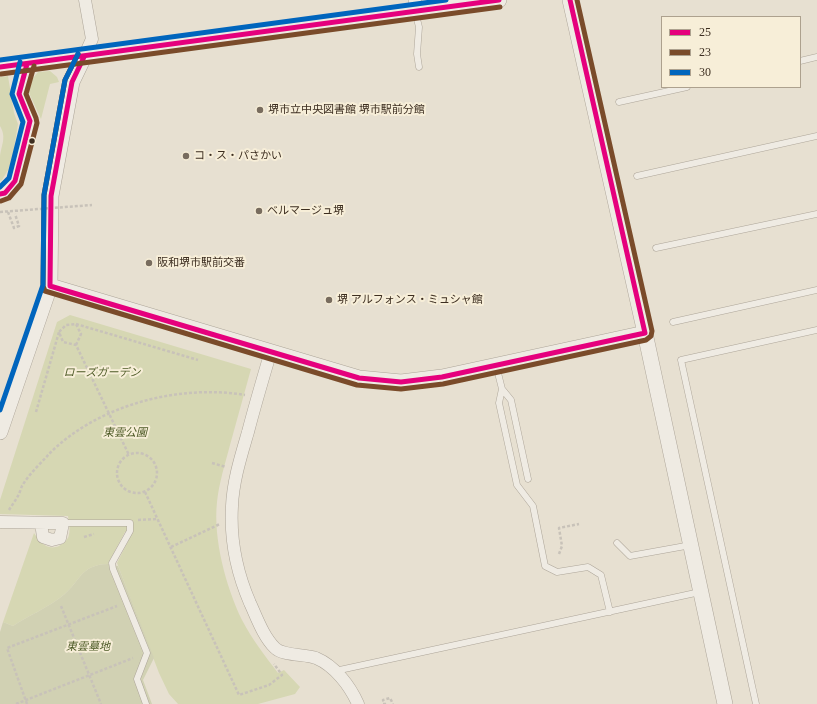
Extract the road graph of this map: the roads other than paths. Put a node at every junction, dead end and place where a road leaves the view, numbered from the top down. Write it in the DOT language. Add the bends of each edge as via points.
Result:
graph roads {
  1 [pos="85,0"];
  2 [pos="499,0"];
  3 [pos="570,0"];
  4 [pos="415,5"];
  5 [pos="84,57"];
  6 [pos="817,57"];
  7 [pos="801,61"];
  8 [pos="27,64"];
  9 [pos="0,67"];
  10 [pos="419,67"];
  11 [pos="682,88"];
  12 [pos="619,102"];
  13 [pos="817,136"];
  14 [pos="637,176"];
  15 [pos="0,194"];
  16 [pos="817,214"];
  17 [pos="656,248"];
  18 [pos="50,286"];
  19 [pos="817,290"];
  20 [pos="673,322"];
  21 [pos="817,330"];
  22 [pos="645,333"];
  23 [pos="271,351"];
  24 [pos="496,365"];
  25 [pos="502,388"];
  26 [pos="1,424"];
  27 [pos="528,479"];
  28 [pos="0,522"];
  29 [pos="41,523"];
  30 [pos="63,523"];
  31 [pos="617,543"];
  32 [pos="691,545"];
  33 [pos="700,592"];
  34 [pos="610,612"];
  35 [pos="335,671"];
  36 [pos="146,704"];
  37 [pos="358,704"];
  38 [pos="725,704"];
  39 [pos="756,704"];
  1 -- 5 [label="street" via="92,38"];
  2 -- 4 [label="street"];
  3 -- 22 [label="street"];
  4 -- 5 [label="street"];
  4 -- 10 [label="lane" via="419,27"];
  5 -- 8 [label="street"];
  5 -- 18 [label="street" via="72,82 51,196"];
  6 -- 7 [label="lane"];
  8 -- 9 [label="street"];
  8 -- 15 [label="street" via="19,94 30,121 15,181 6,193"];
  11 -- 12 [label="lane"];
  13 -- 14 [label="lane"];
  16 -- 17 [label="lane"];
  18 -- 23 [label="street"];
  18 -- 26 [label="street"];
  19 -- 20 [label="lane"];
  21 -- 39 [label="lane" via="681,360"];
  22 -- 24 [label="street"];
  22 -- 32 [label="street"];
  23 -- 24 [label="street" via="360,378 401,382 442,377"];
  23 -- 35 [label="street" via="236,473 232,505 234,551 244,589 259,625 276,649 316,658"];
  24 -- 25 [label="lane"];
  25 -- 27 [label="lane" via="511,400"];
  25 -- 34 [label="lane" via="499,403 516,485 533,506 545,566 557,572 588,567 601,574"];
  28 -- 29 [label="street"];
  29 -- 30 [label="street"];
  29 -- 30 [label="street" via="43,537 52,540 60,538"];
  30 -- 36 [label="lane" via="130,523 130,530 112,563 147,653 137,679"];
  31 -- 32 [label="lane" via="630,556"];
  32 -- 33 [label="street"];
  33 -- 34 [label="lane"];
  33 -- 38 [label="street"];
  34 -- 35 [label="lane"];
  35 -- 37 [label="street"];
}
